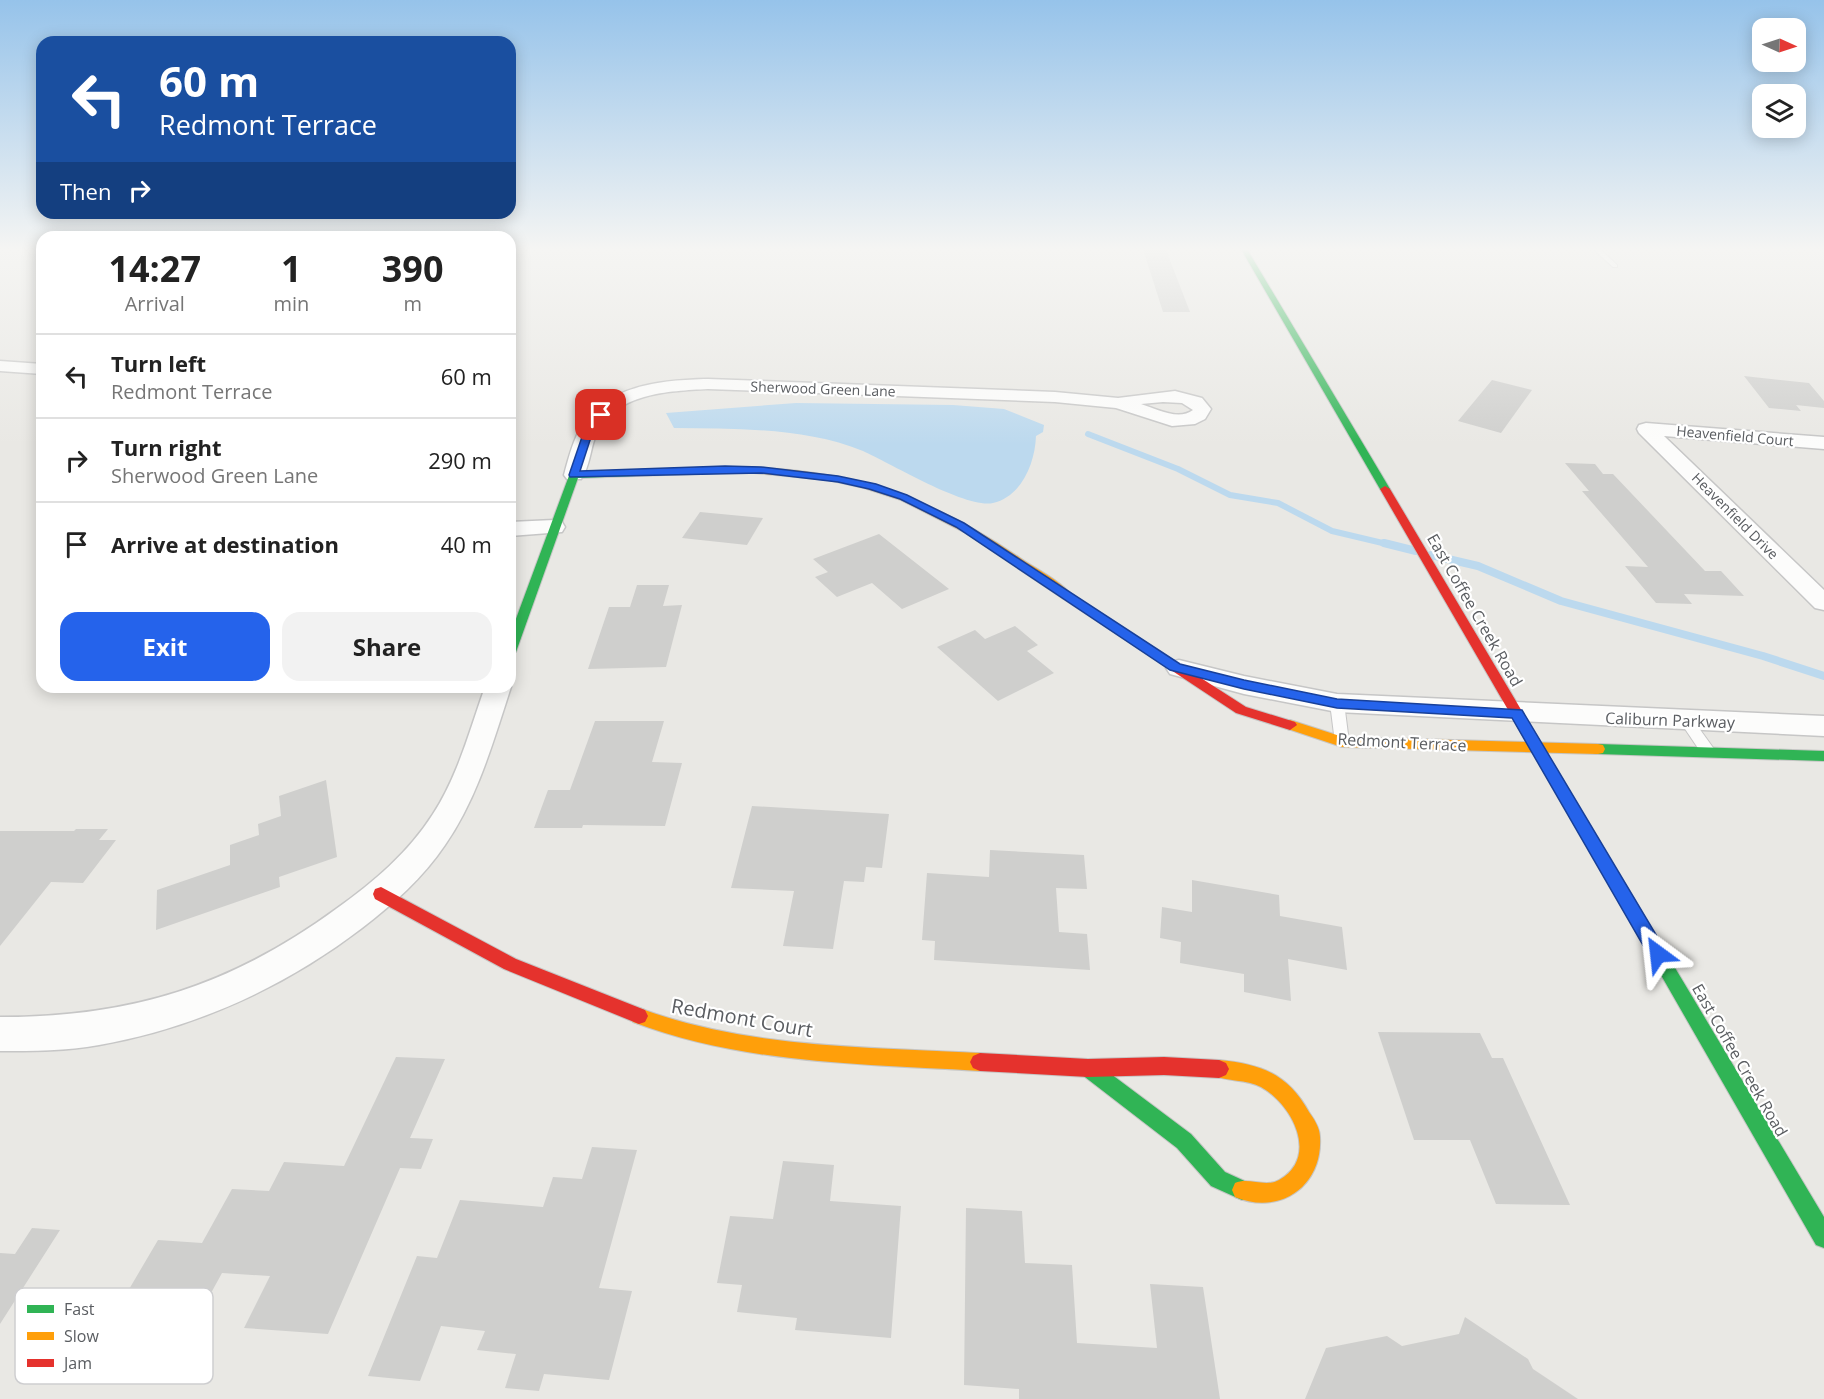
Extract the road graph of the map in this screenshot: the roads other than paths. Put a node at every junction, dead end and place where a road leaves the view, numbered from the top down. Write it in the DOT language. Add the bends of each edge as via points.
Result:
graph roads {
  1 [pos="1282,314"];
  2 [pos="0,366"];
  3 [pos="36,369"];
  4 [pos="732,386"];
  5 [pos="652,389"];
  6 [pos="1118,403"];
  7 [pos="1646,429"];
  8 [pos="1824,443"];
  9 [pos="574,475"];
  10 [pos="554,527"];
  11 [pos="516,529"];
  12 [pos="1824,603"];
  13 [pos="516,635"];
  14 [pos="1175,667"];
  15 [pos="496,693"];
  16 [pos="1337,703"];
  17 [pos="1517,713"];
  18 [pos="1686,720"];
  19 [pos="1823,727"];
  20 [pos="1342,742"];
  21 [pos="1537,748"];
  22 [pos="1709,753"];
  23 [pos="1824,756"];
  24 [pos="381,894"];
  25 [pos="0,1034"];
  26 [pos="1088,1068"];
  27 [pos="1824,1237"];
  1 -- 17 [label="street, East Coffee Creek Road"];
  2 -- 3 [label="street"];
  4 -- 5 [label="street, Sherwood Green Lane"];
  4 -- 5 [label="street" via="718,371 692,367 665,374"];
  4 -- 6 [label="street, Sherwood Green Lane" via="950,392"];
  5 -- 9 [label="street, Sherwood Green Lane" via="621,401 594,422"];
  7 -- 8 [label="street, Heavenfield Court"];
  7 -- 12 [label="street, Heavenfield Drive"];
  9 -- 10 [label="street"];
  9 -- 14 [label="street, Redmont Terrace" via="761,470 872,486 960,525"];
  10 -- 11 [label="street"];
  10 -- 13 [label="street"];
  14 -- 16 [label="street, Redmont Terrace"];
  14 -- 20 [label="street, Redmont Terrace" via="1241,710"];
  15 -- 24 [label="street" via="453,807 434,837"];
  16 -- 17 [label="street, Redmont Terrace"];
  16 -- 20 [label="lane"];
  17 -- 18 [label="street, Caliburn Parkway"];
  17 -- 21 [label="street, East Coffee Creek Road"];
  18 -- 19 [label="street, Caliburn Parkway"];
  18 -- 22 [label="lane"];
  20 -- 21 [label="street, Redmont Terrace"];
  21 -- 22 [label="street, Caliburn Parkway"];
  21 -- 27 [label="street, East Coffee Creek Road"];
  22 -- 23 [label="street, Caliburn Parkway"];
  24 -- 25 [label="street" via="311,947 184,1008 99,1029"];
  24 -- 26 [label="street, Redmont Court" via="510,964 628,1013 687,1032 832,1053"];
  26 -- 26 [label="street, Redmont Court" via="1155,1117 1184,1141 1218,1179 1235,1188 1253,1194 1270,1193 1300,1178 1307,1163 1310,1134 1286,1092 1261,1076 1229,1068"];
}
